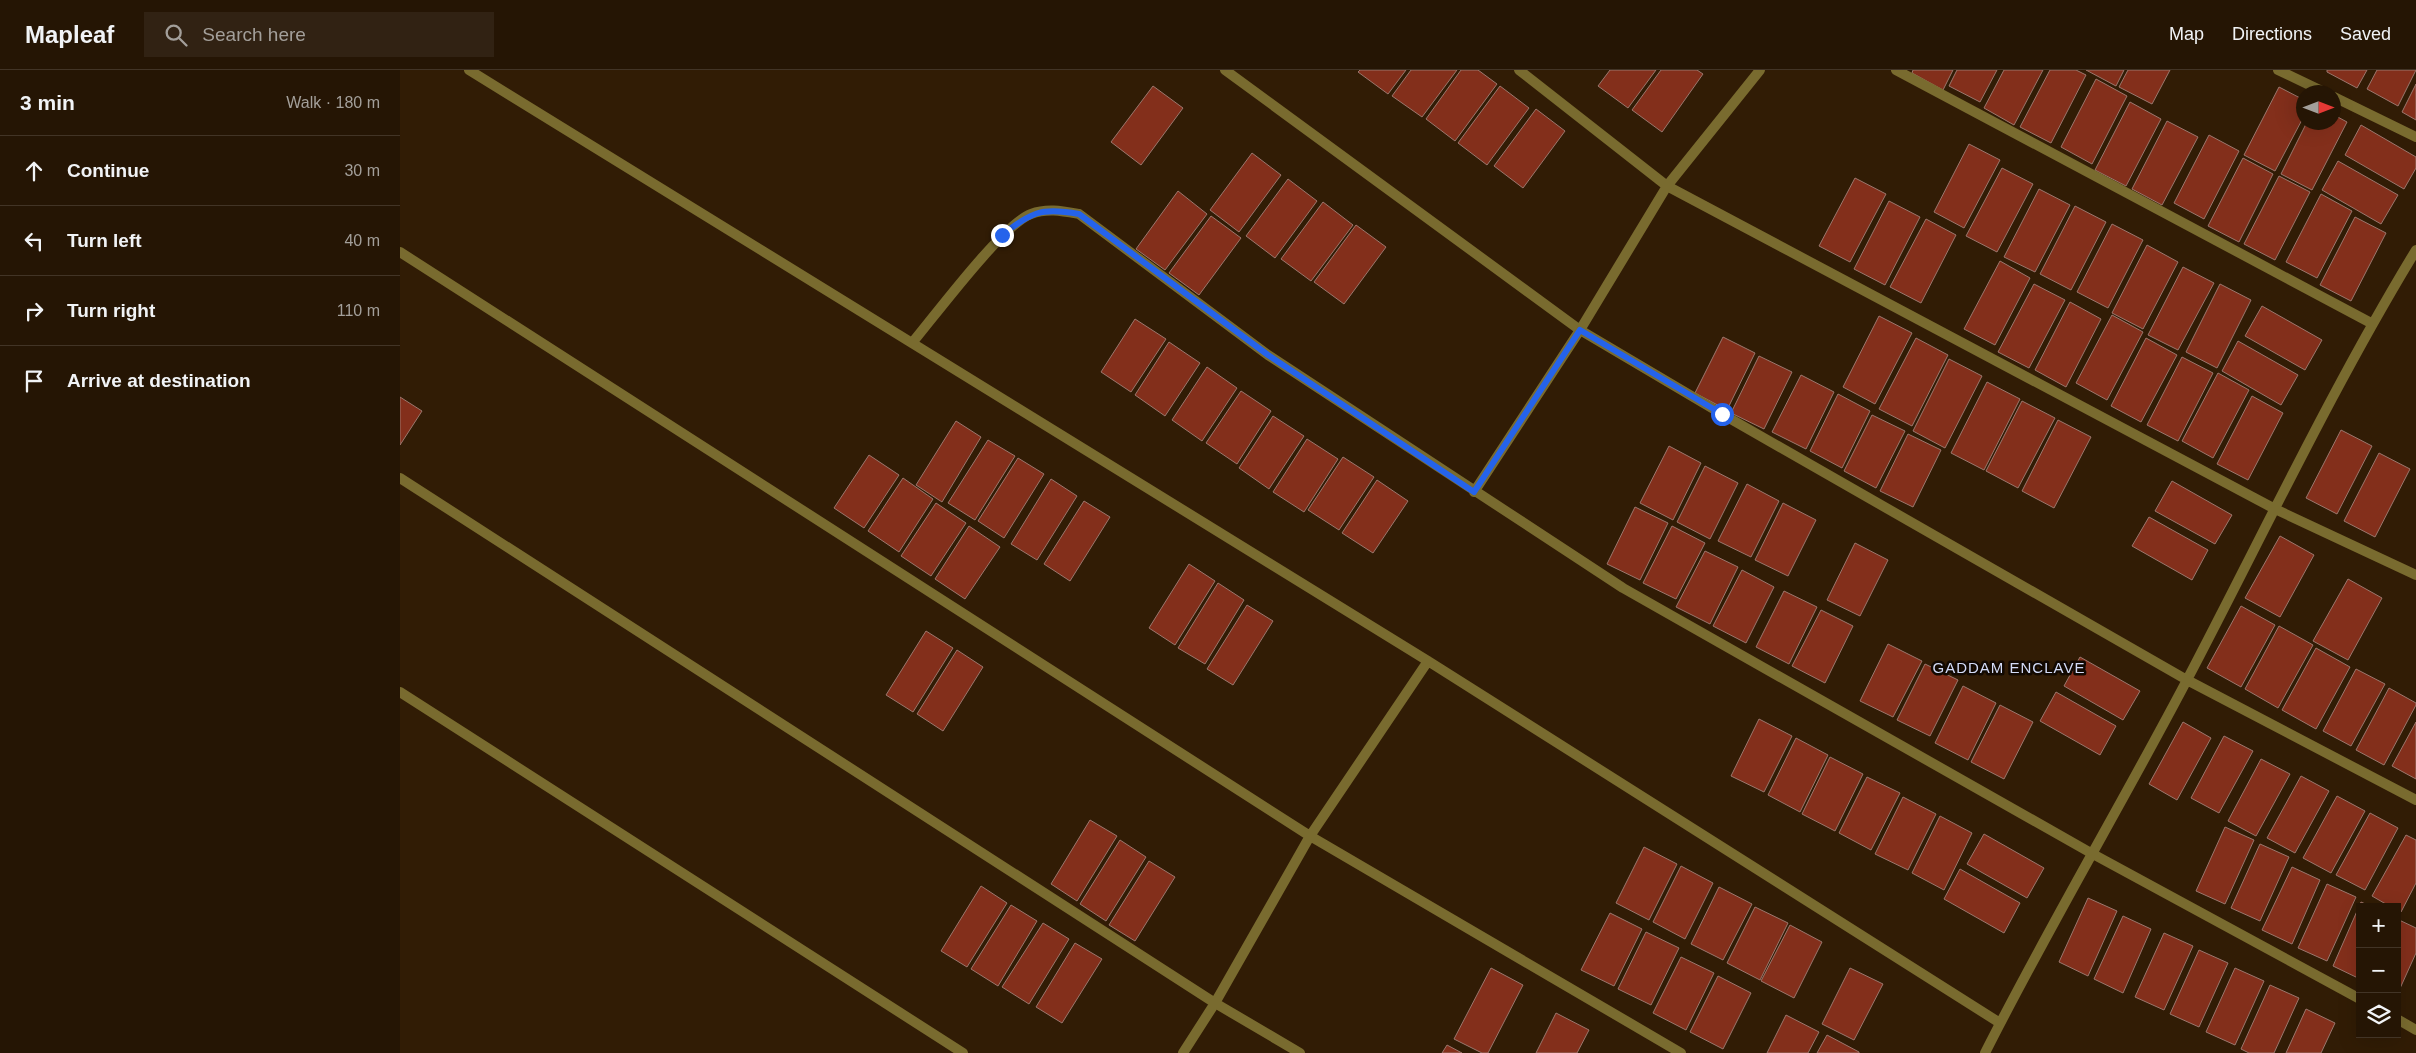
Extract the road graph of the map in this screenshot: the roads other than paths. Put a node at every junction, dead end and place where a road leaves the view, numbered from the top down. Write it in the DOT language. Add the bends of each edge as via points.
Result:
graph roads {
  1 [pos="469,70"];
  2 [pos="1225,70"];
  3 [pos="1519,70"];
  4 [pos="1760,70"];
  5 [pos="1896,70"];
  6 [pos="2278,70"];
  7 [pos="2309,85"];
  8 [pos="2341,100"];
  9 [pos="2416,137"];
  10 [pos="1667,186"];
  11 [pos="2416,250"];
  12 [pos="400,252"];
  13 [pos="2371,323"];
  14 [pos="1580,330"];
  15 [pos="912,343"];
  16 [pos="400,478"];
  17 [pos="1474,492"];
  18 [pos="2275,509"];
  19 [pos="2416,575"];
  20 [pos="1428,661"];
  21 [pos="2187,680"];
  22 [pos="400,692"];
  23 [pos="2416,800"];
  24 [pos="1310,836"];
  25 [pos="2091,853"];
  26 [pos="2356,997"];
  27 [pos="1215,1003"];
  28 [pos="2401,1021"];
  29 [pos="2000,1023"];
  30 [pos="2416,1030"];
  31 [pos="963,1053"];
  32 [pos="1183,1053"];
  33 [pos="1300,1053"];
  34 [pos="1681,1053"];
  35 [pos="1985,1053"];
  1 -- 15 [label="street"];
  2 -- 14 [label="street"];
  3 -- 10 [label="street"];
  4 -- 10 [label="street"];
  5 -- 13 [label="street"];
  6 -- 7 [label="street"];
  8 -- 9 [label="street"];
  10 -- 14 [label="street"];
  10 -- 18 [label="street"];
  11 -- 13 [label="street"];
  12 -- 24 [label="street"];
  13 -- 18 [label="street"];
  14 -- 17 [label="street"];
  14 -- 21 [label="street"];
  15 -- 17 [label="street" via="1002,235 1029,215 1054,209 1079,214 1268,355"];
  15 -- 20 [label="street"];
  16 -- 27 [label="street"];
  17 -- 25 [label="street" via="1623,588"];
  18 -- 19 [label="street"];
  18 -- 21 [label="street"];
  20 -- 24 [label="street"];
  20 -- 29 [label="street"];
  21 -- 23 [label="street"];
  21 -- 25 [label="street"];
  22 -- 31 [label="street"];
  24 -- 27 [label="street"];
  24 -- 34 [label="street"];
  25 -- 26 [label="street"];
  25 -- 29 [label="street"];
  27 -- 32 [label="street"];
  27 -- 33 [label="street"];
  28 -- 30 [label="street"];
  29 -- 35 [label="street"];
}
